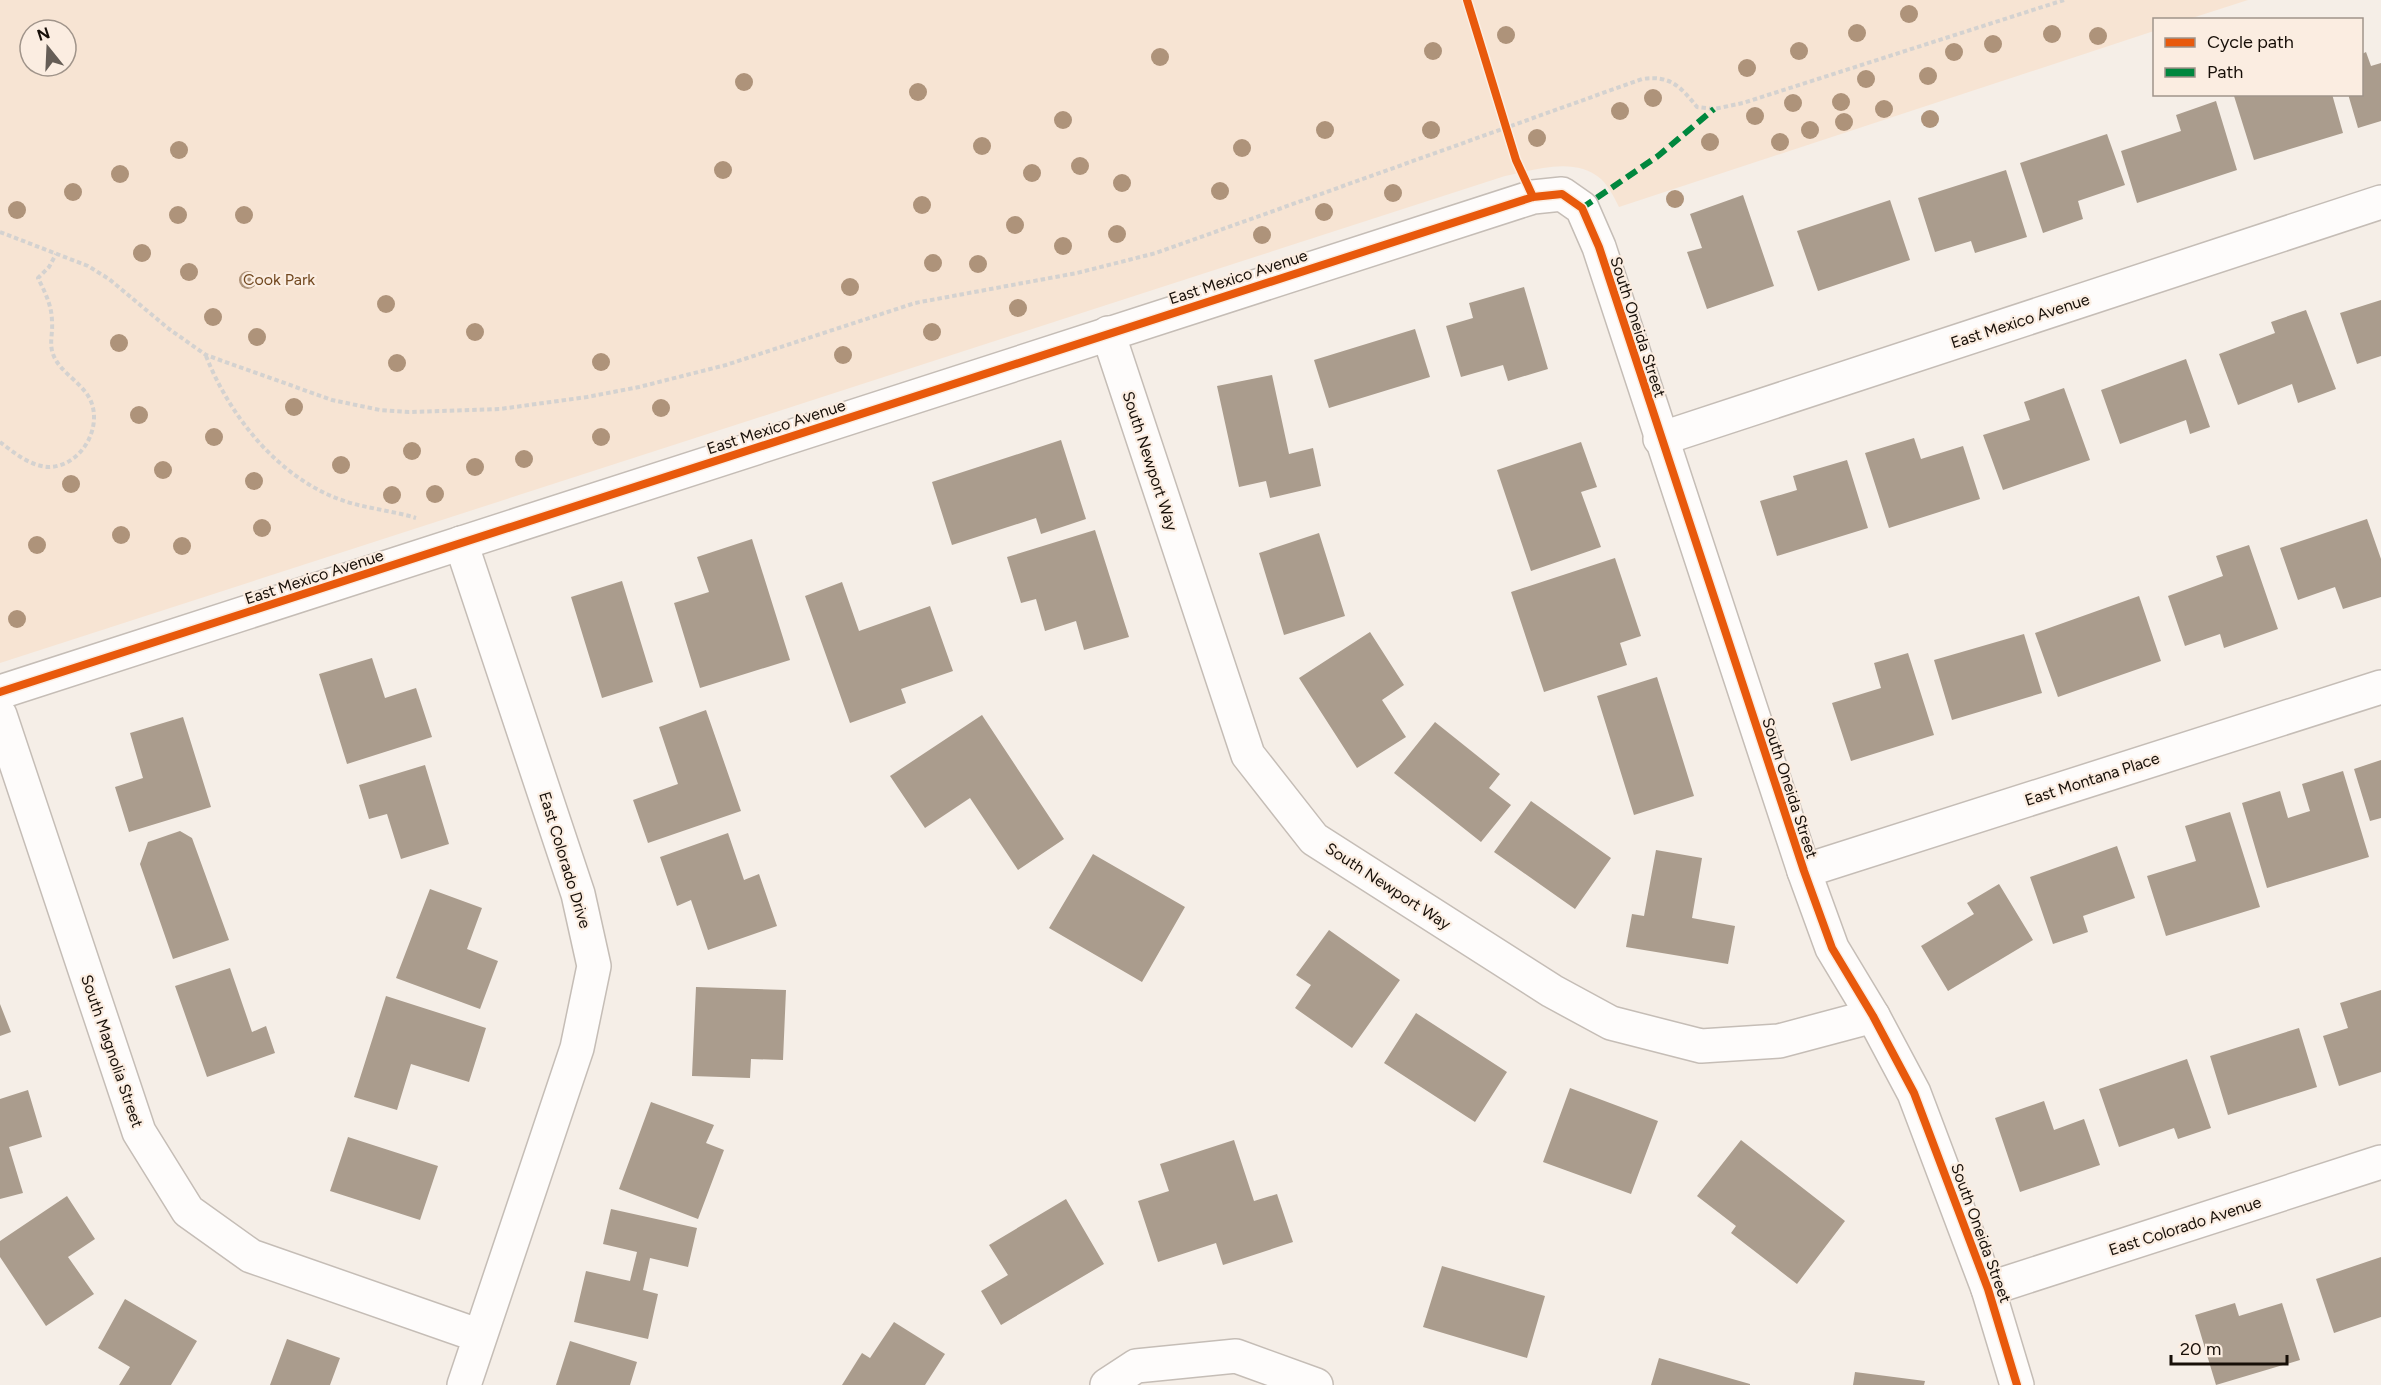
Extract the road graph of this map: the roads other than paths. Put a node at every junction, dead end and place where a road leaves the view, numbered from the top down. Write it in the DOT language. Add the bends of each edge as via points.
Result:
graph roads {
  1 [pos="1562,194"];
  2 [pos="2381,202"];
  3 [pos="1108,333"];
  4 [pos="1660,439"];
  5 [pos="461,543"];
  6 [pos="2381,687"];
  7 [pos="0,692"];
  8 [pos="0,715"];
  9 [pos="1803,871"];
  10 [pos="1873,1016"];
  11 [pos="2381,1162"];
  12 [pos="1988,1289"];
  13 [pos="480,1336"];
  14 [pos="464,1385"];
  15 [pos="1107,1385"];
  16 [pos="1316,1385"];
  17 [pos="2017,1385"];
  1 -- 3 [label="street, East Mexico Avenue" via="1533,196"];
  1 -- 4 [label="street, South Oneida Street" via="1582,208 1591,228"];
  2 -- 4 [label="street, East Mexico Avenue"];
  3 -- 5 [label="street, East Mexico Avenue"];
  3 -- 10 [label="street, South Newport Way" via="1248,755 1314,839 1552,991 1611,1023 1701,1046 1779,1041"];
  4 -- 9 [label="street, South Oneida Street"];
  5 -- 7 [label="street, East Mexico Avenue"];
  5 -- 13 [label="street, East Colorado Drive" via="578,894 594,966 577,1048"];
  6 -- 9 [label="street, East Montana Place"];
  8 -- 13 [label="street, South Magnolia Street" via="139,1132 188,1211 251,1256"];
  9 -- 10 [label="street, South Oneida Street" via="1832,948"];
  10 -- 12 [label="street, South Oneida Street" via="1914,1093"];
  11 -- 12 [label="street, East Colorado Avenue"];
  12 -- 17 [label="street, South Oneida Street"];
  13 -- 14 [label="street, East Colorado Drive"];
  15 -- 16 [label="street" via="1136,1366 1236,1356"];
}
